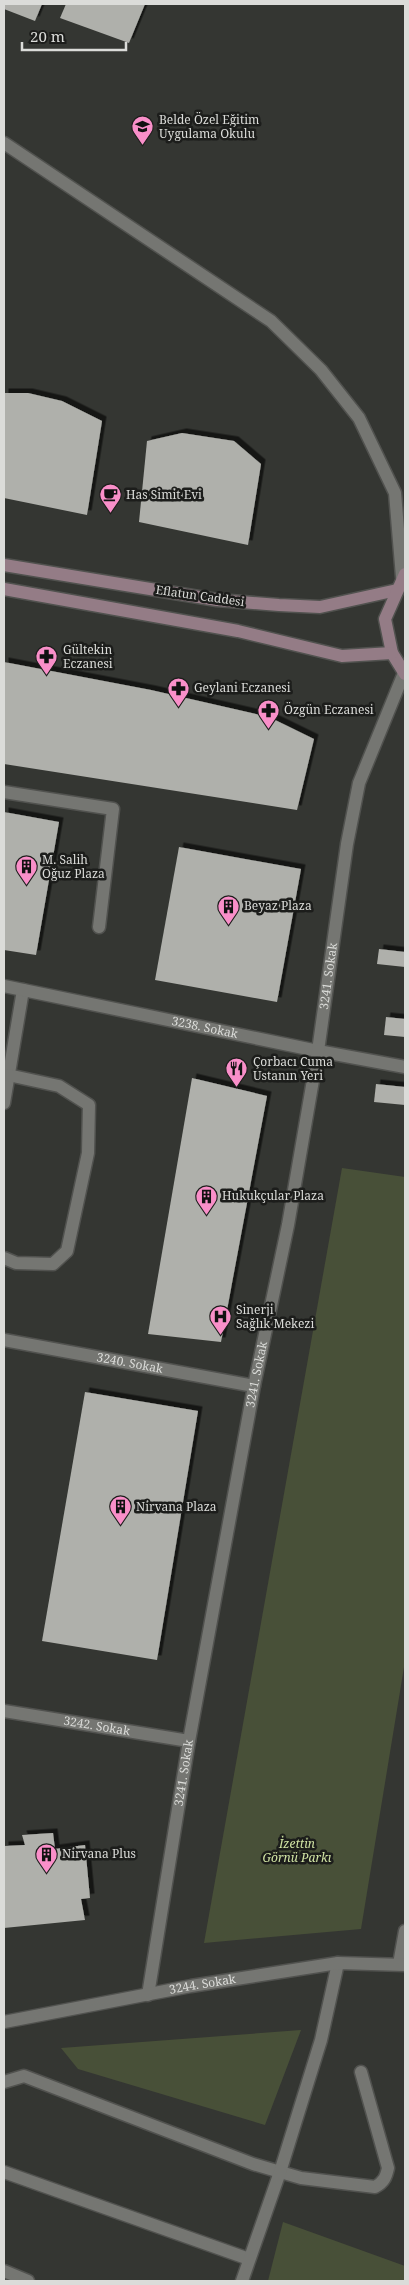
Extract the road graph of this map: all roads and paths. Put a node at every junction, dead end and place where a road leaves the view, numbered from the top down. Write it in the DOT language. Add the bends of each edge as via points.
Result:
graph roads {
  1 [pos="4,143"];
  2 [pos="4,565"];
  3 [pos="404,576"];
  4 [pos="4,589"];
  5 [pos="397,590"];
  6 [pos="392,653"];
  7 [pos="404,673"];
  8 [pos="4,792"];
  9 [pos="98,928"];
  10 [pos="4,986"];
  11 [pos="23,990"];
  12 [pos="318,1052"];
  13 [pos="405,1067"];
  14 [pos="8,1075"];
  15 [pos="4,1103"];
  16 [pos="4,1258"];
  17 [pos="4,1340"];
  18 [pos="254,1386"];
  19 [pos="4,1711"];
  20 [pos="189,1741"];
  21 [pos="405,1932"];
  22 [pos="338,1963"];
  23 [pos="402,1964"];
  24 [pos="148,1995"];
  25 [pos="4,2022"];
  26 [pos="361,2072"];
  27 [pos="4,2082"];
  28 [pos="4,2172"];
  29 [pos="280,2172"];
  30 [pos="249,2259"];
  31 [pos="4,2271"];
  32 [pos="28,2281"];
  33 [pos="242,2281"];
  1 -- 3 [label="street" via="270,321 321,370 359,418 394,493"];
  2 -- 5 [label="street, Eflatun Caddesi" via="217,600 279,605 320,607"];
  3 -- 5 [label="street"];
  4 -- 6 [label="street" via="238,631 342,656"];
  5 -- 6 [label="street" via="385,619"];
  6 -- 7 [label="street"];
  7 -- 12 [label="street, 3241. Sokak" via="359,783 347,844"];
  8 -- 9 [label="street" via="113,809"];
  10 -- 11 [label="street, 3238. Sokak"];
  11 -- 12 [label="street, 3238. Sokak"];
  11 -- 14 [label="street"];
  12 -- 13 [label="street, 3238. Sokak"];
  12 -- 18 [label="street, 3241. Sokak" via="288,1225"];
  14 -- 15 [label="street"];
  14 -- 16 [label="street" via="59,1086 89,1105 88,1153 67,1251 53,1264 16,1263"];
  17 -- 18 [label="street, 3240. Sokak"];
  18 -- 20 [label="street, 3241. Sokak"];
  19 -- 20 [label="street, 3242. Sokak"];
  20 -- 24 [label="street, 3241. Sokak"];
  21 -- 23 [label="street"];
  22 -- 23 [label="street, 3244. Sokak"];
  22 -- 24 [label="street, 3244. Sokak"];
  22 -- 29 [label="street" via="321,2040"];
  24 -- 25 [label="street, 3244. Sokak"];
  26 -- 29 [label="street" via="388,2168 381,2184 368,2187"];
  27 -- 29 [label="street" via="24,2076"];
  28 -- 30 [label="street"];
  29 -- 30 [label="street"];
  30 -- 33 [label="street"];
  31 -- 32 [label="street"];
}
